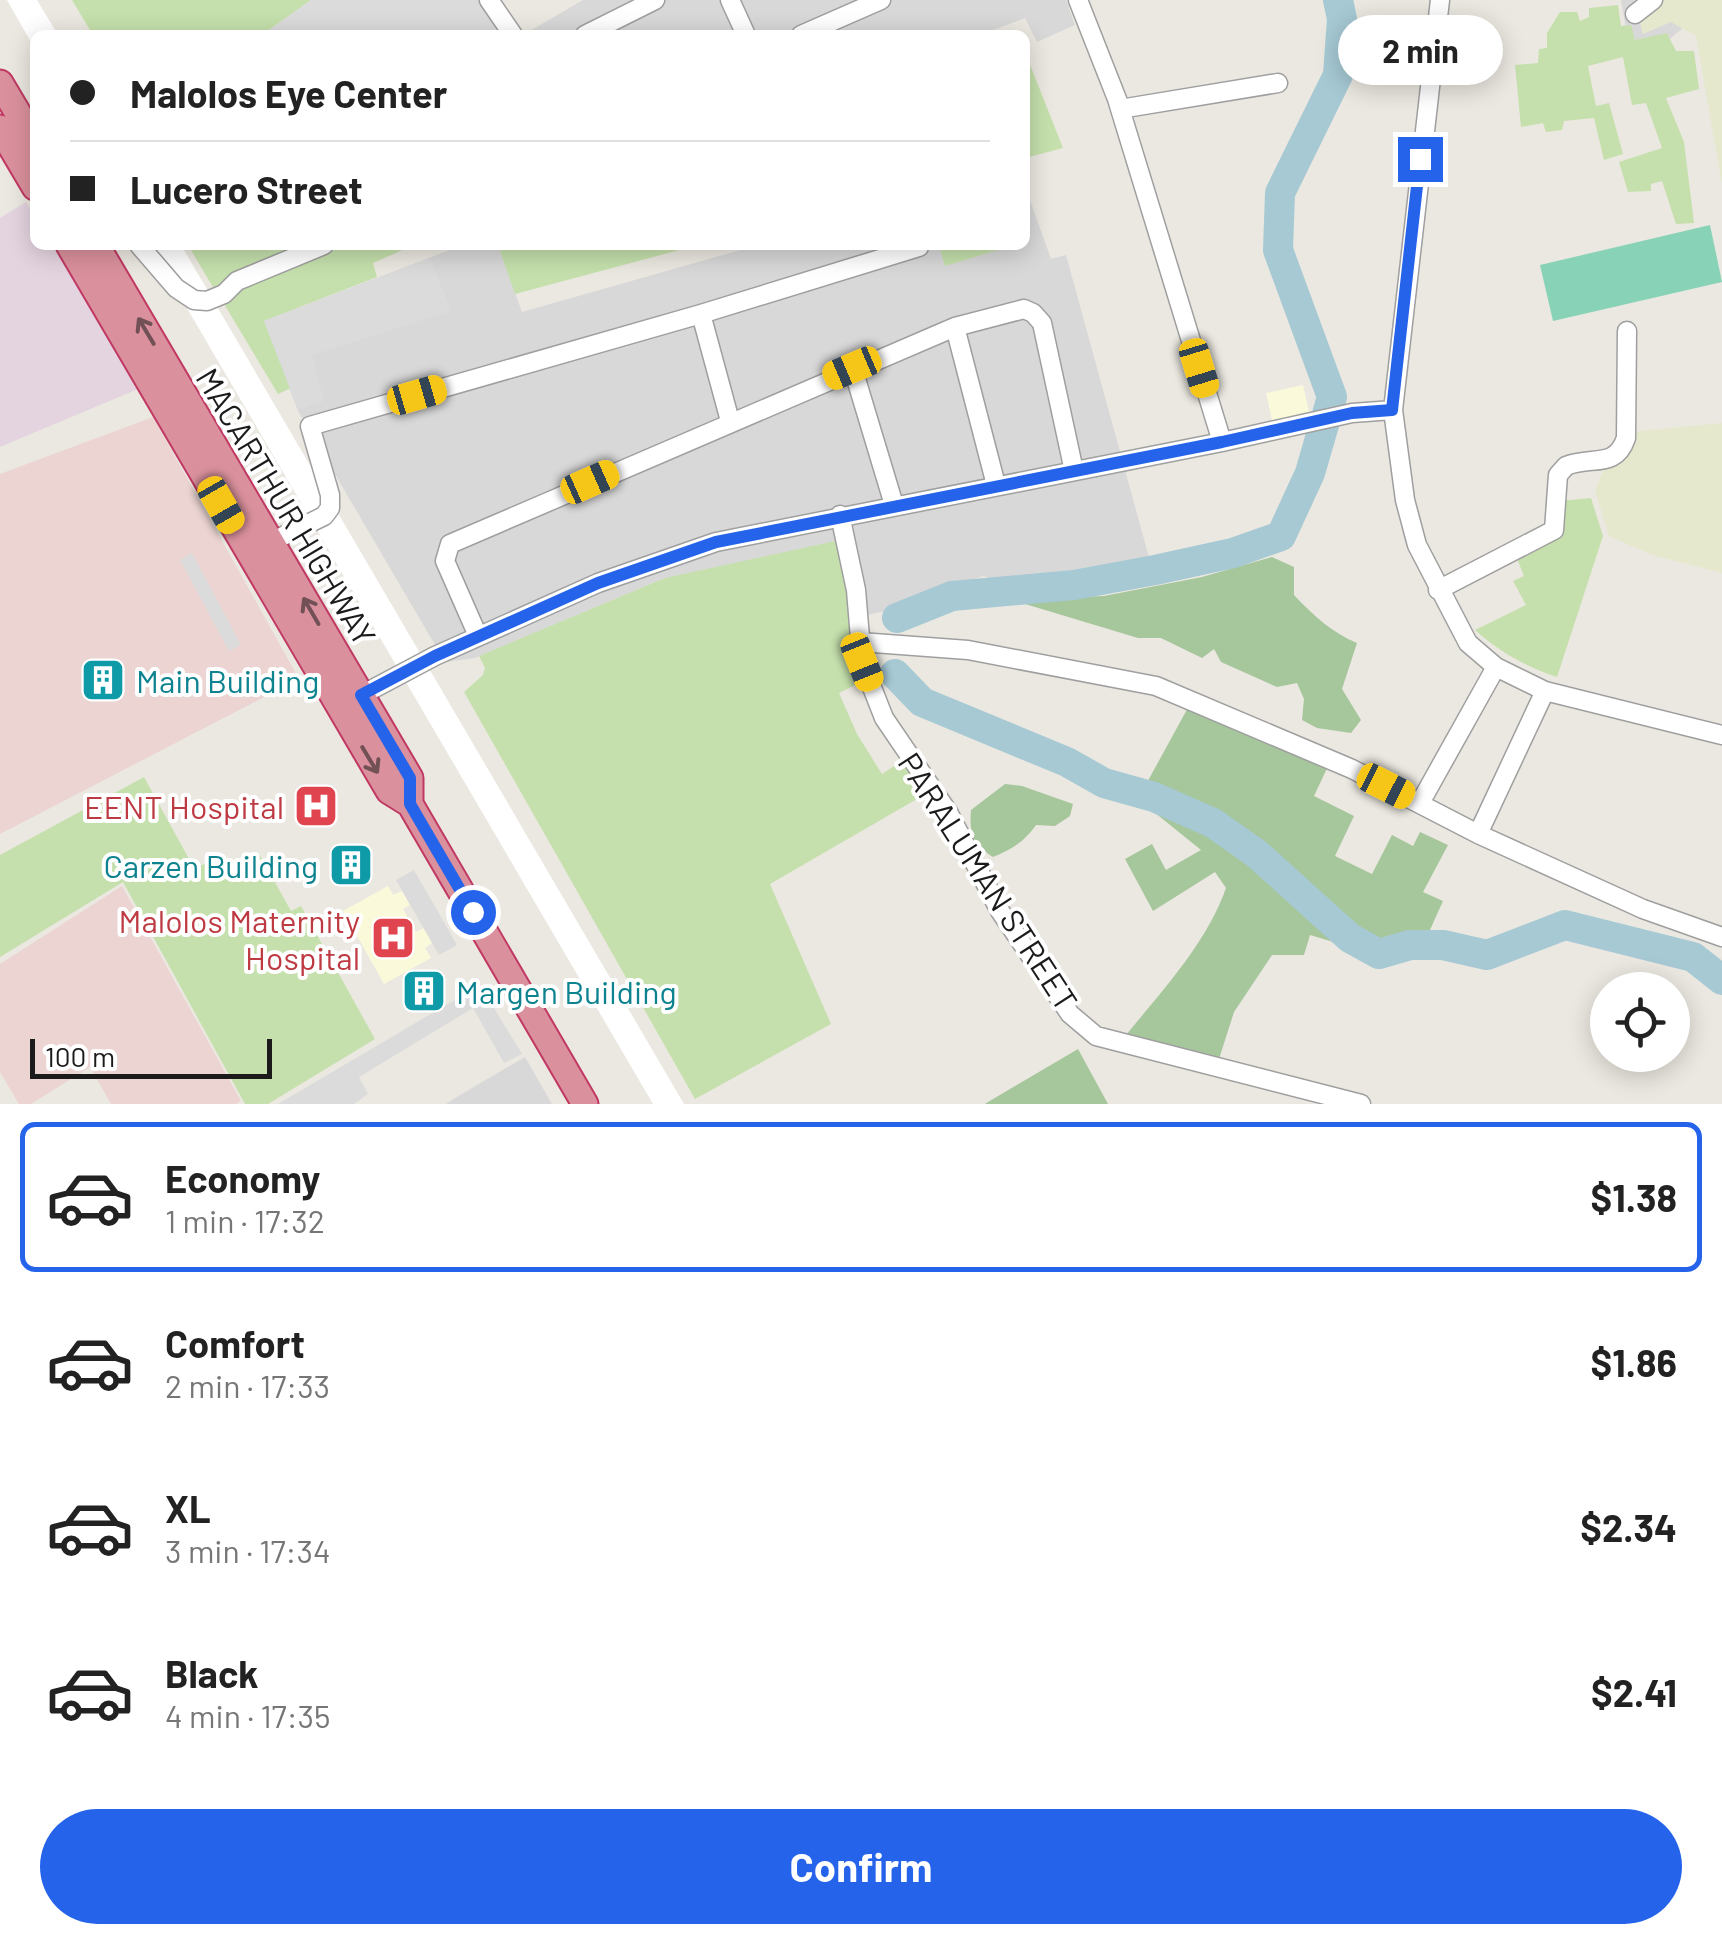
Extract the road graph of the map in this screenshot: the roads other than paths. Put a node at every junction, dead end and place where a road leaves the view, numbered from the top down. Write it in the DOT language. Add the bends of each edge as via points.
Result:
graph roads {
  1 [pos="488,0"];
  2 [pos="655,0"];
  3 [pos="730,0"];
  4 [pos="881,0"];
  5 [pos="1078,0"];
  6 [pos="1440,0"];
  7 [pos="1653,0"];
  8 [pos="1635,14"];
  9 [pos="509,30"];
  10 [pos="594,30"];
  11 [pos="744,30"];
  12 [pos="812,30"];
  13 [pos="0,82"];
  14 [pos="1278,84"];
  15 [pos="1120,108"];
  16 [pos="0,128"];
  17 [pos="30,133"];
  18 [pos="30,179"];
  19 [pos="72,250"];
  20 [pos="99,250"];
  21 [pos="143,250"];
  22 [pos="312,250"];
  23 [pos="909,250"];
  24 [pos="701,314"];
  25 [pos="955,327"];
  26 [pos="1626,331"];
  27 [pos="852,368"];
  28 [pos="1392,410"];
  29 [pos="730,422"];
  30 [pos="1222,442"];
  31 [pos="208,460"];
  32 [pos="1074,470"];
  33 [pos="996,485"];
  34 [pos="894,506"];
  35 [pos="840,515"];
  36 [pos="271,542"];
  37 [pos="1438,590"];
  38 [pos="478,636"];
  39 [pos="860,642"];
  40 [pos="1496,667"];
  41 [pos="1545,691"];
  42 [pos="350,701"];
  43 [pos="1722,736"];
  44 [pos="1420,804"];
  45 [pos="1478,834"];
  46 [pos="1722,937"];
  47 [pos="584,1104"];
  48 [pos="1362,1104"];
  1 -- 9 [label="street"];
  2 -- 10 [label="street"];
  3 -- 11 [label="street"];
  4 -- 12 [label="street"];
  5 -- 15 [label="street"];
  6 -- 28 [label="street"];
  7 -- 8 [label="street"];
  13 -- 17 [label="highway"];
  14 -- 15 [label="street"];
  15 -- 30 [label="street"];
  16 -- 18 [label="highway"];
  19 -- 31 [label="highway, MACARTHUR HIGHWAY"];
  31 -- 20 [label="highway, MACARTHUR HIGHWAY, one-way"];
  21 -- 22 [label="street" via="176,288 208,300"];
  23 -- 24 [label="street"];
  24 -- 29 [label="street"];
  24 -- 36 [label="street" via="310,426 330,508"];
  25 -- 27 [label="street"];
  25 -- 32 [label="street" via="1024,309 1042,323"];
  25 -- 33 [label="street"];
  26 -- 37 [label="street" via="1622,452 1566,466 1558,475 1554,530"];
  27 -- 29 [label="street"];
  27 -- 34 [label="street"];
  28 -- 30 [label="street"];
  28 -- 37 [label="street" via="1405,500"];
  29 -- 38 [label="street" via="450,544 445,561"];
  30 -- 32 [label="street"];
  31 -- 36 [label="highway, MACARTHUR HIGHWAY"];
  31 -- 42 [label="highway, MACARTHUR HIGHWAY"];
  32 -- 33 [label="street"];
  33 -- 34 [label="street"];
  34 -- 35 [label="street"];
  35 -- 38 [label="street" via="716,542 598,583"];
  35 -- 39 [label="street, PARALUMAN STREET"];
  42 -- 36 [label="highway, MACARTHUR HIGHWAY, one-way"];
  37 -- 40 [label="street" via="1468,643"];
  38 -- 42 [label="street"];
  39 -- 44 [label="street" via="968,650 1156,686"];
  39 -- 48 [label="street, PARALUMAN STREET" via="884,718 1070,1014 1096,1036"];
  40 -- 41 [label="street"];
  40 -- 44 [label="street"];
  41 -- 43 [label="street"];
  41 -- 45 [label="street"];
  42 -- 47 [label="highway, MACARTHUR HIGHWAY" via="410,778 410,804"];
  44 -- 45 [label="street"];
  45 -- 46 [label="street" via="1642,909"];
}
